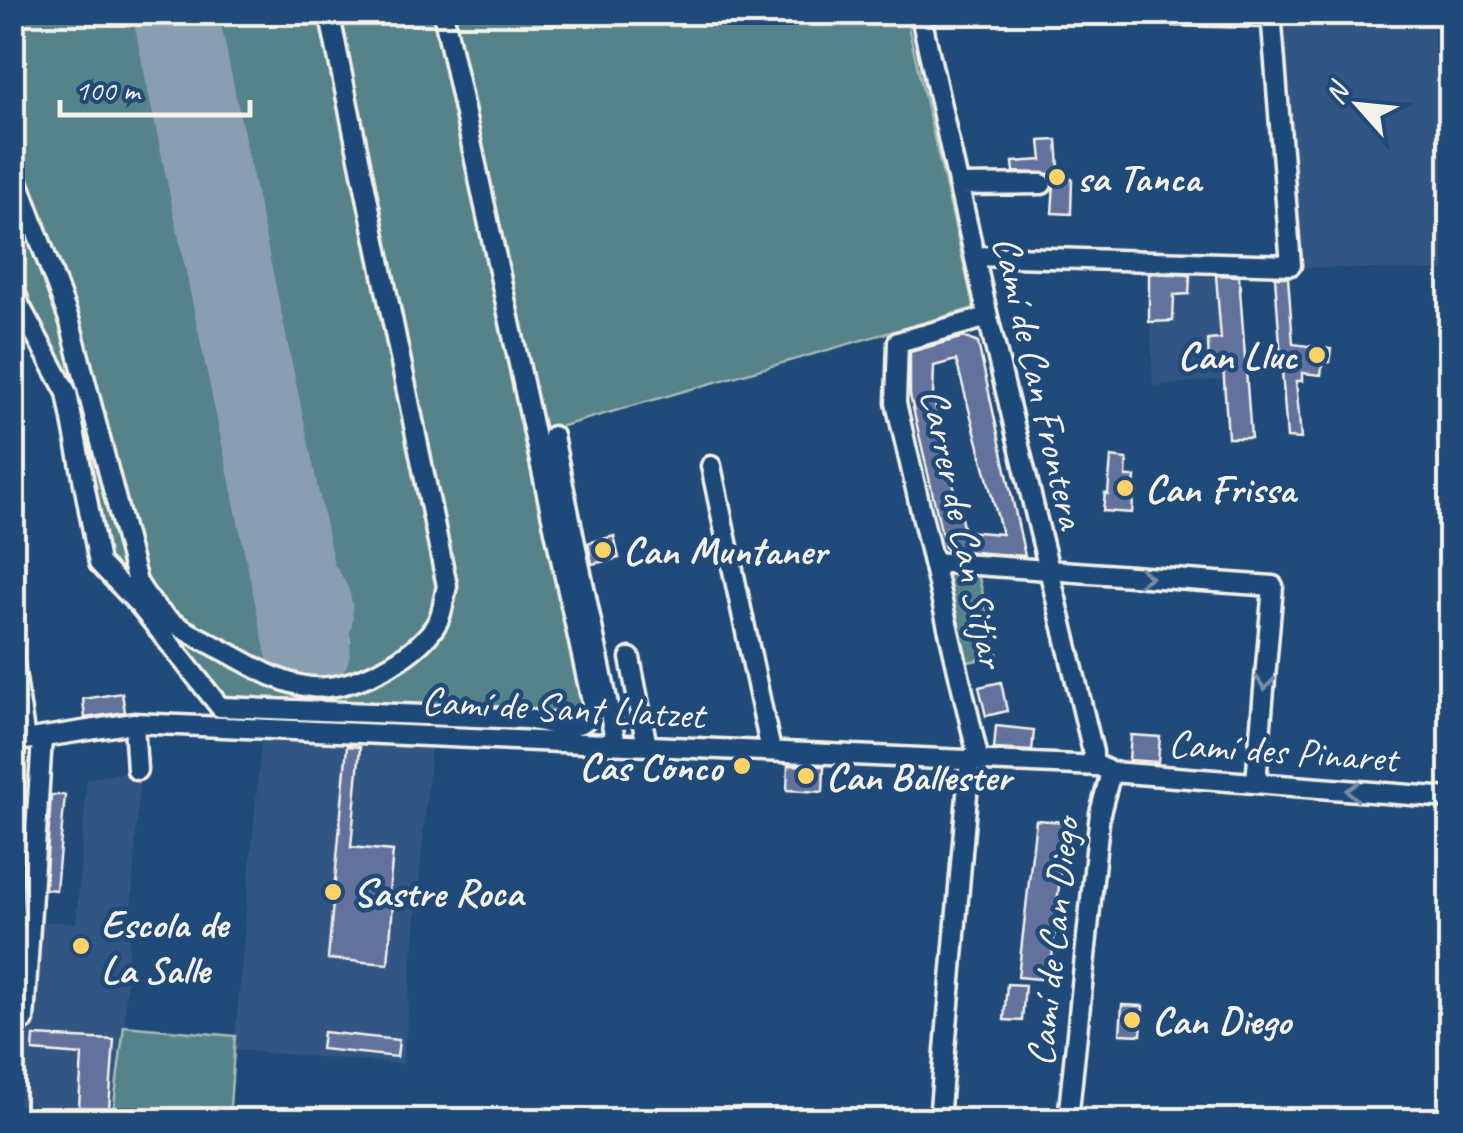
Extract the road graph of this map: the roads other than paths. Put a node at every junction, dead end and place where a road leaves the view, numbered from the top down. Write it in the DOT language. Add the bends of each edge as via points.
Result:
graph roads {
  1 [pos="330,12"];
  2 [pos="443,12"];
  3 [pos="920,12"];
  4 [pos="1175,14"];
  5 [pos="1271,15"];
  6 [pos="12,165"];
  7 [pos="1042,184"];
  8 [pos="958,185"];
  9 [pos="975,256"];
  10 [pos="12,282"];
  11 [pos="988,317"];
  12 [pos="553,436"];
  13 [pos="711,466"];
  14 [pos="933,562"];
  15 [pos="1048,571"];
  16 [pos="12,650"];
  17 [pos="630,658"];
  18 [pos="134,723"];
  19 [pos="26,740"];
  20 [pos="616,744"];
  21 [pos="647,746"];
  22 [pos="771,751"];
  23 [pos="974,761"];
  24 [pos="1102,769"];
  25 [pos="137,770"];
  26 [pos="1256,782"];
  27 [pos="1450,798"];
  28 [pos="18,1019"];
  29 [pos="939,1120"];
  30 [pos="1068,1120"];
  1 -- 6 [label="street" via="447,586 437,622 407,655 350,684 310,688 273,676 167,622 136,582 70,322"];
  2 -- 10 [label="street" via="592,702 585,723 220,707 99,563 67,393"];
  3 -- 8 [label="street, Camí de Can Frontera"];
  4 -- 5 [label="street"];
  5 -- 9 [label="street" via="1291,266"];
  7 -- 8 [label="street"];
  8 -- 9 [label="street, Camí de Can Frontera"];
  9 -- 11 [label="street, Camí de Can Frontera"];
  11 -- 14 [label="street, Carrer de Can Sitjar" via="898,342 896,404"];
  11 -- 15 [label="street, Camí de Can Frontera"];
  12 -- 20 [label="street"];
  13 -- 22 [label="street"];
  14 -- 15 [label="street"];
  14 -- 23 [label="street, Carrer de Can Sitjar"];
  15 -- 24 [label="street, Camí de Can Frontera" via="1092,752"];
  15 -- 26 [label="street, one-way" via="1273,586"];
  16 -- 19 [label="street"];
  17 -- 21 [label="street"];
  18 -- 19 [label="street, Camí de Sant Llatzet"];
  18 -- 20 [label="street, Camí de Sant Llatzet"];
  18 -- 25 [label="street"];
  19 -- 28 [label="street"];
  20 -- 21 [label="street, Camí de Sant Llatzet"];
  21 -- 22 [label="street, Camí de Sant Llatzet"];
  22 -- 23 [label="street, Camí de Sant Llatzet"];
  23 -- 24 [label="street, Camí de Sant Llatzet"];
  23 -- 29 [label="street, Carrer de Can Sitjar"];
  24 -- 26 [label="street, Camí des Pinaret"];
  24 -- 30 [label="street, Camí de Can Diego"];
  27 -- 26 [label="street, Camí des Pinaret, one-way"];
}
